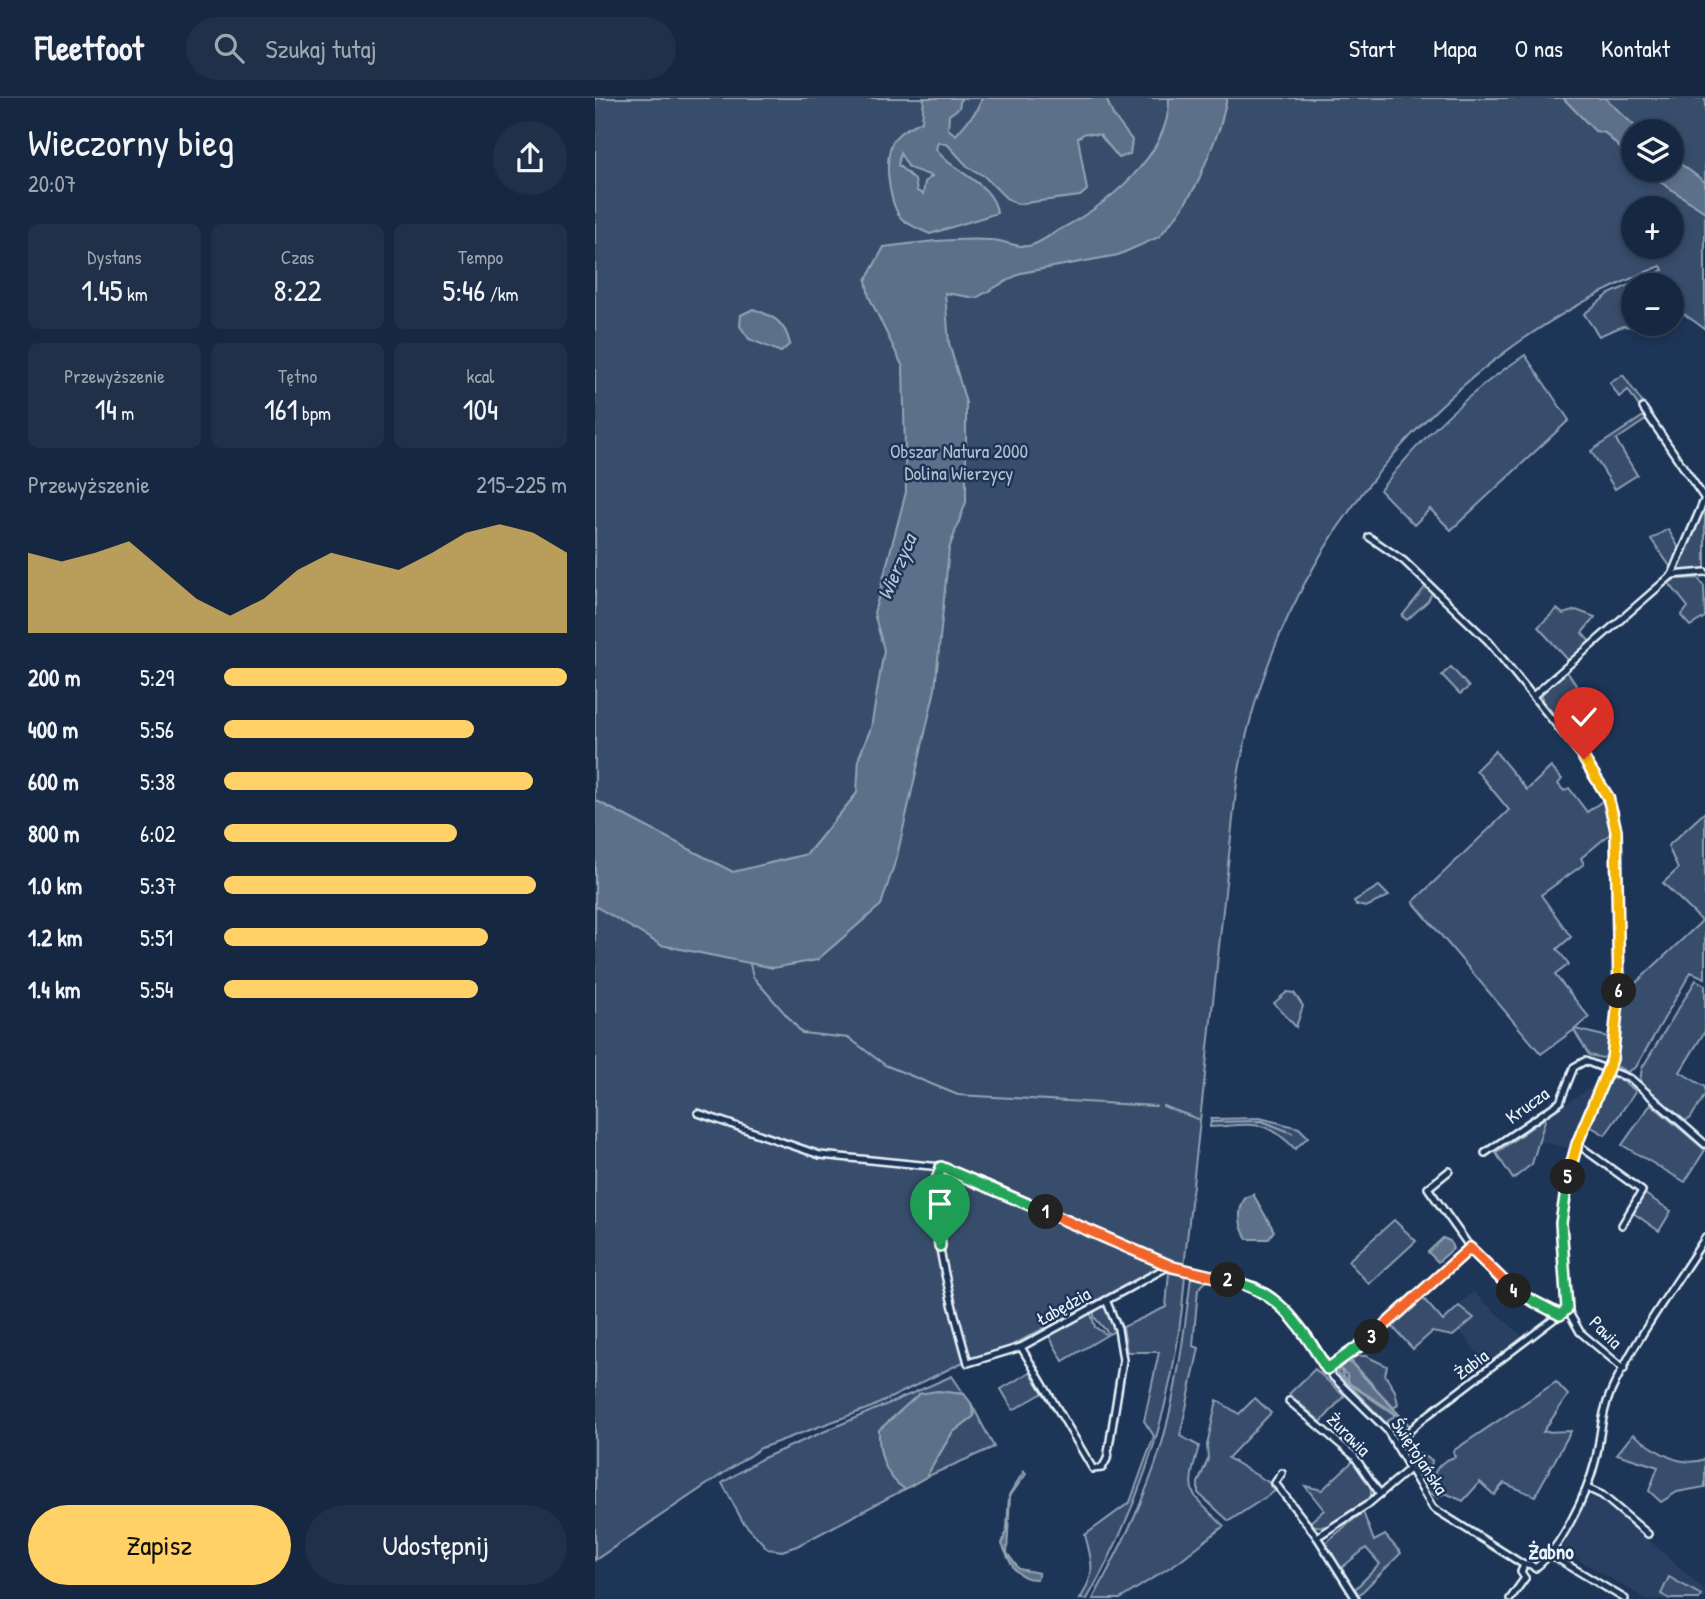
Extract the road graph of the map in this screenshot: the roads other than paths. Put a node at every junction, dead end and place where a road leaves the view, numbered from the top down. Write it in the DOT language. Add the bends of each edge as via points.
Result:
graph roads {
  1 [pos="1643,408"];
  2 [pos="1705,498"];
  3 [pos="1369,537"];
  4 [pos="1705,572"];
  5 [pos="1672,575"];
  6 [pos="1533,696"];
  7 [pos="1609,1070"];
  8 [pos="698,1113"];
  9 [pos="1577,1144"];
  10 [pos="1705,1144"];
  11 [pos="1485,1153"];
  12 [pos="941,1167"];
  13 [pos="1449,1171"];
  14 [pos="1622,1225"];
  15 [pos="1705,1238"];
  16 [pos="1470,1248"];
  17 [pos="1169,1266"];
  18 [pos="1106,1300"];
  19 [pos="1567,1309"];
  20 [pos="1560,1315"];
  21 [pos="1021,1347"];
  22 [pos="1327,1369"];
  23 [pos="1624,1369"];
  24 [pos="1289,1401"];
  25 [pos="1395,1445"];
  26 [pos="1408,1470"];
  27 [pos="1282,1473"];
  28 [pos="1587,1488"];
  29 [pos="1380,1494"];
  30 [pos="1648,1534"];
  31 [pos="1317,1537"];
  32 [pos="1551,1555"];
  33 [pos="1524,1565"];
  34 [pos="1535,1568"];
  35 [pos="1525,1578"];
  36 [pos="1356,1599"];
  37 [pos="1510,1599"];
  38 [pos="1625,1599"];
  1 -- 2 [label="street"];
  2 -- 5 [label="street"];
  3 -- 6 [label="street, Pawia" via="1405,561 1462,614"];
  4 -- 5 [label="street"];
  5 -- 6 [label="street"];
  6 -- 7 [label="street, Pawia" via="1584,759 1614,812 1619,989"];
  7 -- 9 [label="street, Pawia"];
  7 -- 10 [label="street" via="1632,1079"];
  7 -- 11 [label="street, Krucza" via="1589,1061 1579,1062 1560,1102"];
  8 -- 12 [label="street, Świętojańska" via="820,1155"];
  9 -- 14 [label="street" via="1642,1191"];
  9 -- 19 [label="street, Pawia" via="1561,1223"];
  12 -- 17 [label="street, Świętojańska"];
  12 -- 21 [label="street, Łabędzia" via="936,1183 940,1246 968,1363"];
  13 -- 16 [label="street" via="1428,1188"];
  15 -- 23 [label="street"];
  16 -- 20 [label="street" via="1507,1287"];
  16 -- 22 [label="street" via="1363,1345"];
  17 -- 18 [label="street, Łabędzia"];
  17 -- 22 [label="street, Świętojańska" via="1249,1284 1265,1292 1309,1337"];
  18 -- 21 [label="street, Łabędzia"];
  18 -- 21 [label="street" via="1118,1329 1123,1360 1102,1468 1093,1469"];
  19 -- 20 [label="street, Żabia"];
  19 -- 23 [label="street, Pawia" via="1590,1343"];
  20 -- 25 [label="street, Żabia"];
  22 -- 25 [label="street, Świętojańska" via="1381,1423"];
  23 -- 28 [label="street" via="1604,1410"];
  24 -- 29 [label="street, Żurawia" via="1354,1456"];
  25 -- 26 [label="street, Świętojańska"];
  26 -- 29 [label="street"];
  26 -- 33 [label="street, Świętojańska" via="1433,1507"];
  27 -- 31 [label="street" via="1275,1483"];
  28 -- 30 [label="street"];
  28 -- 32 [label="street"];
  29 -- 31 [label="street"];
  31 -- 36 [label="street"];
  32 -- 34 [label="street"];
  32 -- 38 [label="street"];
  33 -- 34 [label="street" via="1530,1563"];
  33 -- 35 [label="street" via="1521,1572"];
  34 -- 35 [label="street" via="1534,1576"];
  35 -- 37 [label="street"];
}
